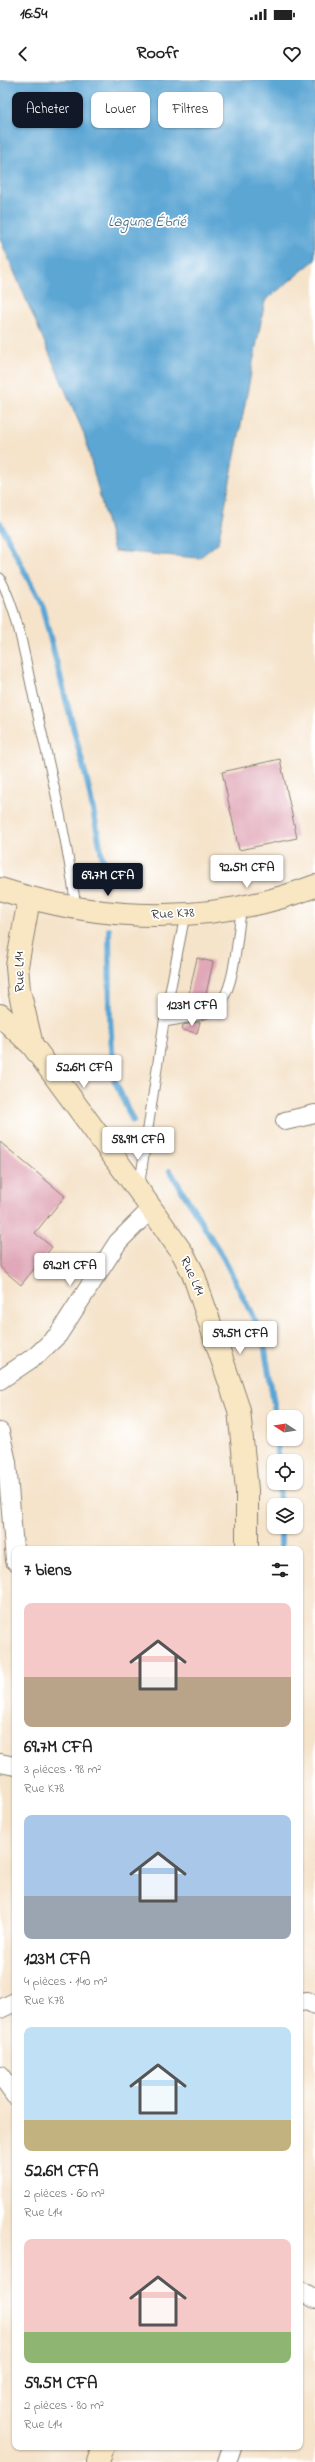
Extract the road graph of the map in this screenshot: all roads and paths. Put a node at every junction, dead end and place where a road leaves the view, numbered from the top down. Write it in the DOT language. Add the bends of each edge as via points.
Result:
graph roads {
  1 [pos="0,578"];
  2 [pos="315,886"];
  3 [pos="0,889"];
  4 [pos="29,899"];
  5 [pos="242,908"];
  6 [pos="76,909"];
  7 [pos="185,915"];
  8 [pos="0,1015"];
  9 [pos="164,1022"];
  10 [pos="32,1045"];
  11 [pos="315,1114"];
  12 [pos="285,1121"];
  13 [pos="139,1191"];
  14 [pos="151,1209"];
  15 [pos="0,1380"];
  16 [pos="0,1432"];
  17 [pos="14,1546"];
  18 [pos="247,1546"];
  19 [pos="0,1763"];
  20 [pos="12,1765"];
  21 [pos="303,2002"];
  22 [pos="12,2003"];
  23 [pos="315,2005"];
  24 [pos="0,2009"];
  25 [pos="0,2075"];
  26 [pos="12,2092"];
  27 [pos="102,2450"];
  28 [pos="231,2450"];
  29 [pos="98,2462"];
  30 [pos="226,2462"];
  1 -- 6 [label="lane" via="16,620 59,802 70,858"];
  2 -- 5 [label="street, Rue K78"];
  3 -- 4 [label="street, Rue K78"];
  4 -- 6 [label="street, Rue K78"];
  4 -- 10 [label="street, Rue L14" via="17,966 18,990"];
  5 -- 7 [label="street, Rue K78"];
  5 -- 9 [label="lane" via="232,975 222,1003 210,1012"];
  6 -- 7 [label="street, Rue K78" via="124,915"];
  7 -- 9 [label="lane"];
  8 -- 10 [label="street, Rue L14"];
  9 -- 13 [label="lane"];
  10 -- 13 [label="street, Rue L14"];
  11 -- 12 [label="street"];
  13 -- 14 [label="street, Rue L14"];
  14 -- 15 [label="street" via="118,1242 58,1335 37,1355"];
  14 -- 18 [label="street, Rue L14" via="193,1273 239,1410 246,1490"];
  16 -- 17 [label="street" via="7,1462"];
  19 -- 20 [label="street"];
  21 -- 23 [label="street"];
  22 -- 24 [label="street"];
  25 -- 26 [label="street"];
  27 -- 29 [label="street"];
  28 -- 30 [label="street"];
}
